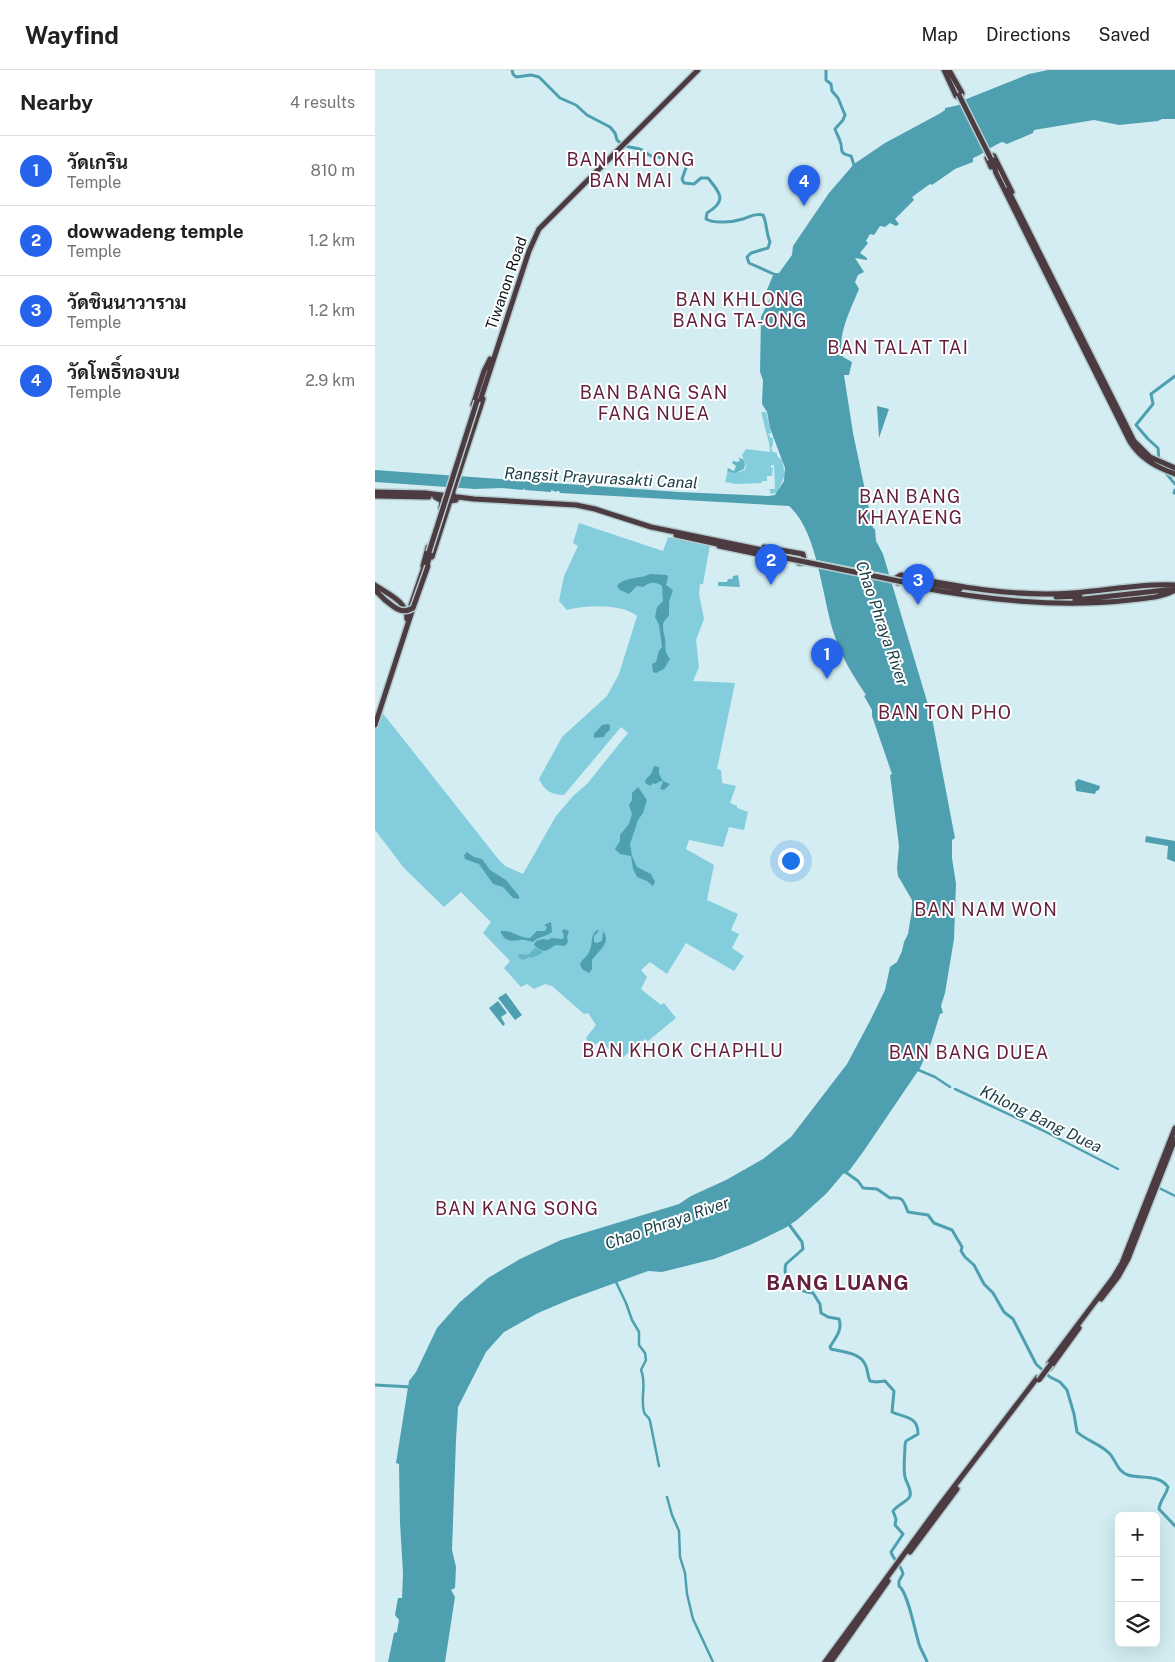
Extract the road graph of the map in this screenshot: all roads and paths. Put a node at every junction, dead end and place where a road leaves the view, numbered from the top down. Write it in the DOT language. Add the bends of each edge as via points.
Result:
graph roads {
  1 [pos="694,70"];
  2 [pos="698,70"];
  3 [pos="946,70"];
  4 [pos="625,140"];
  5 [pos="1012,202"];
  6 [pos="1080,338"];
  7 [pos="492,360"];
  8 [pos="1175,468"];
  9 [pos="456,471"];
  10 [pos="1175,474"];
  11 [pos="376,495"];
  12 [pos="436,495"];
  13 [pos="456,498"];
  14 [pos="443,512"];
  15 [pos="704,539"];
  16 [pos="430,552"];
  17 [pos="375,584"];
  18 [pos="972,588"];
  19 [pos="1172,588"];
  20 [pos="375,590"];
  21 [pos="954,590"];
  22 [pos="415,593"];
  23 [pos="1037,593"];
  24 [pos="971,596"];
  25 [pos="1045,596"];
  26 [pos="1073,598"];
  27 [pos="1050,601"];
  28 [pos="404,604"];
  29 [pos="407,619"];
  30 [pos="407,626"];
  31 [pos="391,671"];
  32 [pos="375,716"];
  33 [pos="375,725"];
  34 [pos="1175,1128"];
  35 [pos="1175,1139"];
  36 [pos="1077,1327"];
  37 [pos="895,1569"];
  38 [pos="825,1662"];
  39 [pos="831,1662"];
  1 -- 4 [label="main road, Tiwanon Road"];
  2 -- 4 [label="main road, Tiwanon Road"];
  3 -- 3 [label="main road" via="962,94 958,98 956,96"];
  3 -- 5 [label="main road, bridge"];
  4 -- 7 [label="main road, Tiwanon Road" via="549,218 534,239"];
  5 -- 5 [label="main road" via="996,178 988,156 994,156 1011,192"];
  5 -- 6 [label="main road"];
  6 -- 8 [label="main road" via="1134,441 1150,457"];
  6 -- 10 [label="main road" via="1132,446 1151,464"];
  7 -- 9 [label="main road, Tiwanon Road"];
  7 -- 16 [label="main road, Tiwanon Road, bridge"];
  9 -- 12 [label="main road, Tiwanon Road, bridge" via="445,493"];
  9 -- 13 [label="main road, Tiwanon Road" via="453,489"];
  11 -- 12 [label="main road"];
  11 -- 12 [label="main road"];
  12 -- 13 [label="main road"];
  12 -- 14 [label="main road" via="442,502"];
  13 -- 14 [label="main road, Tiwanon Road"];
  13 -- 15 [label="main road" via="581,506"];
  14 -- 22 [label="main road, Tiwanon Road"];
  14 -- 30 [label="main road, Tiwanon Road" via="417,606"];
  15 -- 15 [label="main road" via="803,554 804,560 800,563 729,548"];
  15 -- 21 [label="main road, bridge"];
  16 -- 20 [label="main road, bridge" via="413,608 399,610"];
  16 -- 22 [label="main road, Tiwanon Road"];
  16 -- 30 [label="main road, Tiwanon Road"];
  17 -- 28 [label="main road"];
  18 -- 21 [label="main road"];
  18 -- 23 [label="main road"];
  18 -- 24 [label="main road" via="901,575 896,578 899,583"];
  19 -- 26 [label="main road"];
  19 -- 26 [label="main road" via="1146,598 1104,603"];
  21 -- 24 [label="main road"];
  21 -- 25 [label="main road"];
  21 -- 27 [label="main road"];
  22 -- 28 [label="main road"];
  22 -- 29 [label="main road, Tiwanon Road"];
  23 -- 25 [label="main road"];
  23 -- 26 [label="main road"];
  24 -- 27 [label="main road"];
  25 -- 26 [label="main road"];
  26 -- 27 [label="main road"];
  28 -- 29 [label="main road"];
  29 -- 31 [label="main road, Tiwanon Road"];
  30 -- 31 [label="main road, Tiwanon Road"];
  31 -- 32 [label="main road, Tiwanon Road"];
  31 -- 33 [label="main road, Tiwanon Road"];
  34 -- 36 [label="main road" via="1122,1263"];
  35 -- 36 [label="main road" via="1128,1259 1113,1284"];
  36 -- 37 [label="main road, bridge"];
  37 -- 38 [label="main road"];
  37 -- 39 [label="main road"];
}
